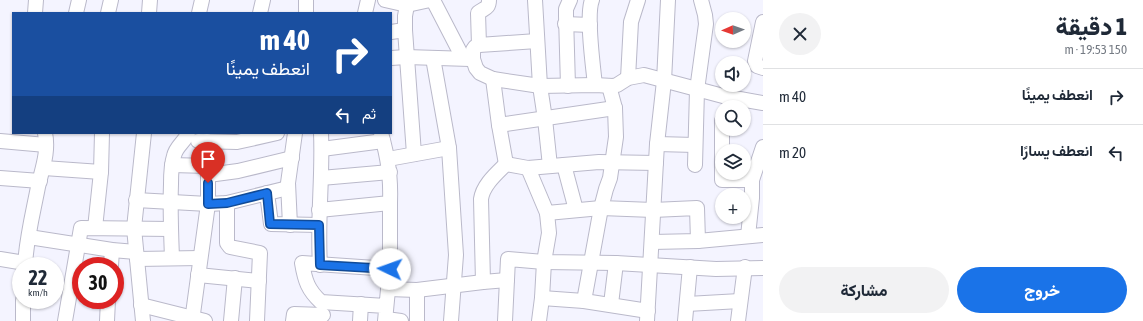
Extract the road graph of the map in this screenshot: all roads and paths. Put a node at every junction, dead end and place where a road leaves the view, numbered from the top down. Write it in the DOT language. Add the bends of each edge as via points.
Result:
graph roads {
  1 [pos="36,0"];
  2 [pos="79,0"];
  3 [pos="110,0"];
  4 [pos="150,0"];
  5 [pos="202,0"];
  6 [pos="263,0"];
  7 [pos="306,0"];
  8 [pos="368,0"];
  9 [pos="385,0"];
  10 [pos="489,0"];
  11 [pos="535,0"];
  12 [pos="570,0"];
  13 [pos="592,0"];
  14 [pos="638,0"];
  15 [pos="668,0"];
  16 [pos="701,0"];
  17 [pos="408,3"];
  18 [pos="36,12"];
  19 [pos="76,12"];
  20 [pos="108,12"];
  21 [pos="150,12"];
  22 [pos="199,12"];
  23 [pos="260,12"];
  24 [pos="306,12"];
  25 [pos="365,12"];
  26 [pos="565,24"];
  27 [pos="763,24"];
  28 [pos="590,25"];
  29 [pos="398,31"];
  30 [pos="537,42"];
  31 [pos="479,45"];
  32 [pos="406,57"];
  33 [pos="392,58"];
  34 [pos="433,58"];
  35 [pos="468,58"];
  36 [pos="763,68"];
  37 [pos="628,78"];
  38 [pos="493,79"];
  39 [pos="664,81"];
  40 [pos="595,85"];
  41 [pos="540,86"];
  42 [pos="568,86"];
  43 [pos="609,86"];
  44 [pos="697,90"];
  45 [pos="719,100"];
  46 [pos="751,103"];
  47 [pos="763,103"];
  48 [pos="615,108"];
  49 [pos="545,119"];
  50 [pos="499,125"];
  51 [pos="102,134"];
  52 [pos="144,134"];
  53 [pos="268,134"];
  54 [pos="295,134"];
  55 [pos="322,134"];
  56 [pos="187,136"];
  57 [pos="722,136"];
  58 [pos="243,137"];
  59 [pos="382,137"];
  60 [pos="46,139"];
  61 [pos="0,141"];
  62 [pos="207,141"];
  63 [pos="657,144"];
  64 [pos="695,145"];
  65 [pos="763,147"];
  66 [pos="449,148"];
  67 [pos="322,149"];
  68 [pos="763,151"];
  69 [pos="414,154"];
  70 [pos="292,158"];
  71 [pos="612,161"];
  72 [pos="656,163"];
  73 [pos="506,164"];
  74 [pos="695,164"];
  75 [pos="172,165"];
  76 [pos="564,165"];
  77 [pos="389,166"];
  78 [pos="550,166"];
  79 [pos="528,168"];
  80 [pos="208,171"];
  81 [pos="101,172"];
  82 [pos="42,174"];
  83 [pos="0,178"];
  84 [pos="321,178"];
  85 [pos="752,180"];
  86 [pos="288,188"];
  87 [pos="267,193"];
  88 [pos="136,200"];
  89 [pos="170,202"];
  90 [pos="227,203"];
  91 [pos="390,203"];
  92 [pos="208,204"];
  93 [pos="601,208"];
  94 [pos="319,210"];
  95 [pos="576,210"];
  96 [pos="653,210"];
  97 [pos="547,213"];
  98 [pos="290,225"];
  99 [pos="319,225"];
  100 [pos="95,228"];
  101 [pos="134,228"];
  102 [pos="171,229"];
  103 [pos="763,235"];
  104 [pos="748,236"];
  105 [pos="29,237"];
  106 [pos="698,241"];
  107 [pos="652,242"];
  108 [pos="79,245"];
  109 [pos="112,250"];
  110 [pos="137,256"];
  111 [pos="26,257"];
  112 [pos="112,257"];
  113 [pos="172,258"];
  114 [pos="200,258"];
  115 [pos="0,259"];
  116 [pos="12,262"];
  117 [pos="544,262"];
  118 [pos="592,263"];
  119 [pos="616,264"];
  120 [pos="320,265"];
  121 [pos="650,266"];
  122 [pos="690,267"];
  123 [pos="745,267"];
  124 [pos="763,268"];
  125 [pos="390,269"];
  126 [pos="198,275"];
  127 [pos="235,278"];
  128 [pos="507,280"];
  129 [pos="259,281"];
  130 [pos="483,282"];
  131 [pos="454,285"];
  132 [pos="388,289"];
  133 [pos="417,290"];
  134 [pos="542,298"];
  135 [pos="584,301"];
  136 [pos="740,301"];
  137 [pos="361,304"];
  138 [pos="611,304"];
  139 [pos="687,304"];
  140 [pos="141,305"];
  141 [pos="23,309"];
  142 [pos="108,309"];
  143 [pos="323,313"];
  144 [pos="386,315"];
  145 [pos="647,316"];
  146 [pos="196,320"];
  147 [pos="22,321"];
  148 [pos="65,321"];
  149 [pos="107,321"];
  150 [pos="143,321"];
  151 [pos="231,321"];
  152 [pos="257,321"];
  153 [pos="293,321"];
  154 [pos="360,321"];
  155 [pos="402,321"];
  156 [pos="417,321"];
  157 [pos="451,321"];
  158 [pos="505,321"];
  159 [pos="539,321"];
  160 [pos="685,321"];
  161 [pos="738,321"];
  1 -- 18 [label="street"];
  2 -- 19 [label="street"];
  3 -- 20 [label="street"];
  4 -- 21 [label="street"];
  5 -- 22 [label="street"];
  6 -- 23 [label="street"];
  7 -- 24 [label="street"];
  8 -- 25 [label="street"];
  9 -- 17 [label="street"];
  10 -- 31 [label="street" via="488,7 478,13"];
  11 -- 30 [label="street"];
  12 -- 26 [label="street" via="566,9"];
  13 -- 28 [label="street"];
  14 -- 37 [label="street" via="631,22"];
  15 -- 39 [label="street"];
  16 -- 44 [label="street" via="706,24"];
  17 -- 29 [label="street"];
  17 -- 35 [label="street" via="430,0 434,2"];
  26 -- 28 [label="street"];
  26 -- 42 [label="street"];
  27 -- 36 [label="street" via="755,61 757,66"];
  28 -- 40 [label="street"];
  29 -- 32 [label="street"];
  30 -- 31 [label="street"];
  30 -- 41 [label="street"];
  31 -- 35 [label="street"];
  32 -- 33 [label="street"];
  32 -- 34 [label="street"];
  32 -- 69 [label="street"];
  34 -- 35 [label="street"];
  34 -- 66 [label="street"];
  35 -- 38 [label="street" via="477,71"];
  37 -- 39 [label="street" via="644,75"];
  37 -- 43 [label="street" via="618,85"];
  38 -- 41 [label="street"];
  38 -- 50 [label="street"];
  39 -- 44 [label="street"];
  39 -- 63 [label="street"];
  40 -- 42 [label="street"];
  40 -- 43 [label="street"];
  41 -- 42 [label="street"];
  41 -- 49 [label="street"];
  43 -- 48 [label="street"];
  44 -- 45 [label="street"];
  44 -- 64 [label="street"];
  46 -- 47 [label="street"];
  48 -- 49 [label="street"];
  48 -- 71 [label="street" via="616,137"];
  49 -- 50 [label="street"];
  49 -- 78 [label="street"];
  50 -- 73 [label="street"];
  51 -- 81 [label="street"];
  52 -- 88 [label="street"];
  53 -- 58 [label="street"];
  54 -- 70 [label="street"];
  55 -- 67 [label="street"];
  56 -- 62 [label="street"];
  56 -- 75 [label="street" via="174,153"];
  57 -- 85 [label="street" via="722,180"];
  58 -- 62 [label="street"];
  59 -- 67 [label="street"];
  59 -- 77 [label="street"];
  60 -- 61 [label="street"];
  60 -- 82 [label="street"];
  62 -- 80 [label="street"];
  63 -- 64 [label="street"];
  63 -- 72 [label="street"];
  64 -- 74 [label="street"];
  65 -- 68 [label="street"];
  66 -- 69 [label="street"];
  66 -- 131 [label="street" via="456,255"];
  67 -- 84 [label="street"];
  68 -- 85 [label="street"];
  69 -- 77 [label="street"];
  70 -- 80 [label="street" via="238,170"];
  70 -- 86 [label="street"];
  71 -- 72 [label="street"];
  71 -- 76 [label="street"];
  71 -- 93 [label="street"];
  72 -- 96 [label="street"];
  73 -- 79 [label="street"];
  73 -- 130 [label="street" via="482,192"];
  75 -- 80 [label="street"];
  75 -- 89 [label="street"];
  76 -- 78 [label="street"];
  76 -- 95 [label="street"];
  77 -- 84 [label="street"];
  77 -- 91 [label="street"];
  78 -- 79 [label="street"];
  79 -- 97 [label="street"];
  80 -- 92 [label="street"];
  81 -- 82 [label="street"];
  81 -- 100 [label="street"];
  82 -- 83 [label="street"];
  82 -- 105 [label="street"];
  84 -- 94 [label="street"];
  85 -- 104 [label="street"];
  86 -- 87 [label="street"];
  86 -- 98 [label="street"];
  87 -- 90 [label="street"];
  87 -- 98 [label="street" via="270,224"];
  88 -- 89 [label="street"];
  88 -- 101 [label="street"];
  89 -- 92 [label="street"];
  89 -- 102 [label="street"];
  90 -- 92 [label="street"];
  90 -- 129 [label="street" via="227,243 230,247 260,253"];
  91 -- 94 [label="street"];
  91 -- 125 [label="street"];
  92 -- 114 [label="street"];
  93 -- 95 [label="street"];
  93 -- 96 [label="street"];
  93 -- 118 [label="street"];
  94 -- 99 [label="street"];
  95 -- 97 [label="street"];
  96 -- 106 [label="street" via="697,208"];
  96 -- 107 [label="street"];
  97 -- 117 [label="street" via="549,233"];
  98 -- 99 [label="street"];
  99 -- 120 [label="street"];
  100 -- 101 [label="street"];
  100 -- 108 [label="street" via="81,228"];
  101 -- 102 [label="street"];
  101 -- 110 [label="street"];
  102 -- 113 [label="street"];
  103 -- 104 [label="street"];
  104 -- 106 [label="street"];
  105 -- 108 [label="street"];
  105 -- 111 [label="street"];
  106 -- 107 [label="street"];
  107 -- 121 [label="street"];
  108 -- 109 [label="street"];
  108 -- 148 [label="street"];
  109 -- 110 [label="street"];
  109 -- 112 [label="street"];
  110 -- 113 [label="street"];
  110 -- 140 [label="street"];
  113 -- 114 [label="street"];
  114 -- 126 [label="street"];
  115 -- 116 [label="street"];
  117 -- 118 [label="street"];
  117 -- 128 [label="street" via="508,259"];
  117 -- 134 [label="street"];
  118 -- 119 [label="street"];
  118 -- 135 [label="street"];
  119 -- 121 [label="street"];
  119 -- 138 [label="street"];
  120 -- 125 [label="street"];
  120 -- 143 [label="street" via="302,263 304,279"];
  121 -- 122 [label="street"];
  121 -- 145 [label="street"];
  122 -- 123 [label="street"];
  122 -- 139 [label="street"];
  123 -- 124 [label="street"];
  123 -- 136 [label="street"];
  125 -- 132 [label="street"];
  126 -- 127 [label="street"];
  126 -- 146 [label="street"];
  127 -- 129 [label="street"];
  127 -- 151 [label="street"];
  128 -- 130 [label="street"];
  128 -- 158 [label="street"];
  129 -- 152 [label="street"];
  130 -- 131 [label="street"];
  131 -- 133 [label="street"];
  131 -- 157 [label="street"];
  132 -- 133 [label="street"];
  132 -- 144 [label="street"];
  133 -- 156 [label="street"];
  134 -- 135 [label="street"];
  134 -- 159 [label="street"];
  135 -- 138 [label="street"];
  136 -- 139 [label="street"];
  136 -- 161 [label="street"];
  137 -- 143 [label="street"];
  137 -- 144 [label="street"];
  137 -- 154 [label="street"];
  138 -- 145 [label="street"];
  139 -- 160 [label="street"];
  140 -- 146 [label="street"];
  140 -- 150 [label="street"];
  141 -- 147 [label="street"];
  142 -- 149 [label="street"];
  143 -- 153 [label="street" via="294,314"];
  144 -- 155 [label="street"];
}
